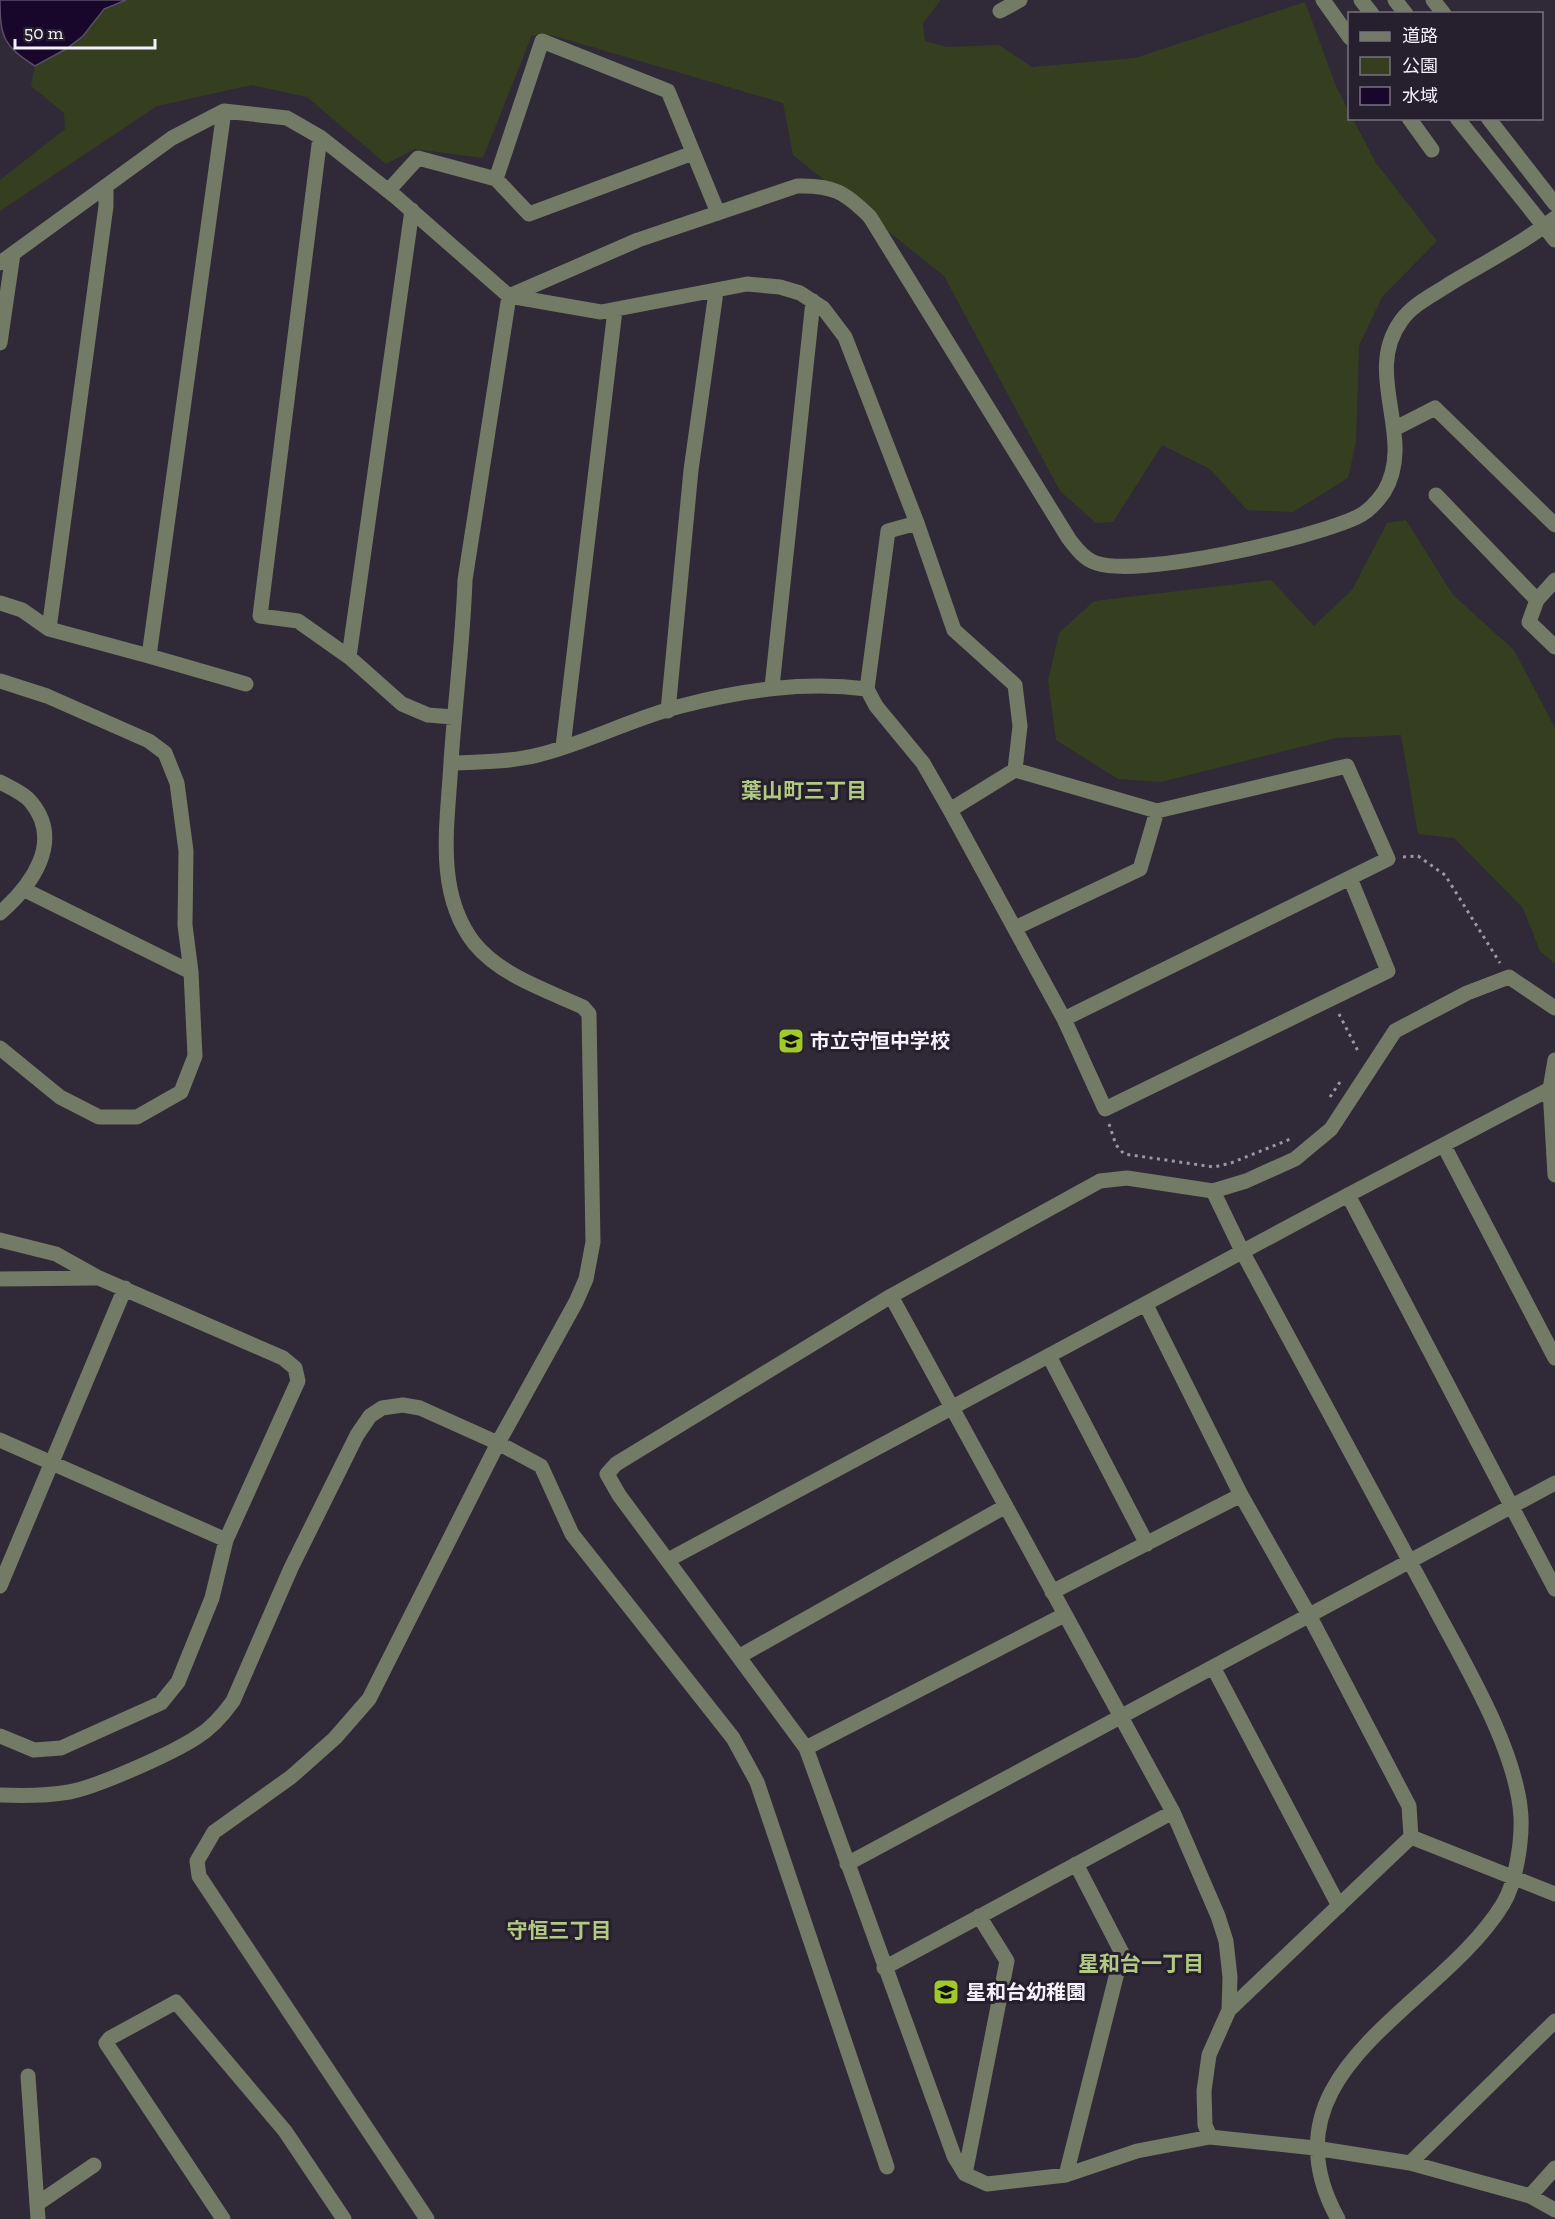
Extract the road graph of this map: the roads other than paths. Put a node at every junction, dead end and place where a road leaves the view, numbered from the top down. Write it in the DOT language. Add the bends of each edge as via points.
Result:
graph roads {
  1 [pos="1020,0"];
  2 [pos="1323,0"];
  3 [pos="1361,0"];
  4 [pos="1395,0"];
  5 [pos="1433,0"];
  6 [pos="1000,11"];
  7 [pos="1370,12"];
  8 [pos="1404,12"];
  9 [pos="1442,12"];
  10 [pos="1348,35"];
  11 [pos="224,111"];
  12 [pos="1410,120"];
  13 [pos="1459,120"];
  14 [pos="1490,120"];
  15 [pos="320,136"];
  16 [pos="1432,150"];
  17 [pos="693,153"];
  18 [pos="496,179"];
  19 [pos="106,186"];
  20 [pos="388,191"];
  21 [pos="1555,204"];
  22 [pos="412,210"];
  23 [pos="718,213"];
  24 [pos="1550,222"];
  25 [pos="1555,240"];
  26 [pos="13,254"];
  27 [pos="0,263"];
  28 [pos="716,292"];
  29 [pos="509,296"];
  30 [pos="813,301"];
  31 [pos="615,310"];
  32 [pos="0,343"];
  33 [pos="1394,429"];
  34 [pos="1436,495"];
  35 [pos="917,523"];
  36 [pos="1555,525"];
  37 [pos="1555,580"];
  38 [pos="1537,600"];
  39 [pos="0,603"];
  40 [pos="49,629"];
  41 [pos="1555,647"];
  42 [pos="149,656"];
  43 [pos="349,657"];
  44 [pos="0,681"];
  45 [pos="246,684"];
  46 [pos="771,687"];
  47 [pos="867,689"];
  48 [pos="668,711"];
  49 [pos="453,717"];
  50 [pos="563,747"];
  51 [pos="452,762"];
  52 [pos="1015,770"];
  53 [pos="0,782"];
  54 [pos="950,810"];
  55 [pos="1157,811"];
  56 [pos="1350,878"];
  57 [pos="25,890"];
  58 [pos="0,913"];
  59 [pos="1015,928"];
  60 [pos="191,972"];
  61 [pos="1555,1008"];
  62 [pos="1064,1019"];
  63 [pos="0,1048"];
  64 [pos="1555,1060"];
  65 [pos="1550,1089"];
  66 [pos="1443,1146"];
  67 [pos="1555,1175"];
  68 [pos="1213,1191"];
  69 [pos="1348,1195"];
  70 [pos="0,1240"];
  71 [pos="1243,1253"];
  72 [pos="99,1278"];
  73 [pos="0,1279"];
  74 [pos="125,1288"];
  75 [pos="891,1296"];
  76 [pos="1146,1305"];
  77 [pos="1049,1356"];
  78 [pos="1555,1358"];
  79 [pos="952,1407"];
  80 [pos="0,1440"];
  81 [pos="498,1443"];
  82 [pos="52,1463"];
  83 [pos="1555,1483"];
  84 [pos="1241,1495"];
  85 [pos="1006,1506"];
  86 [pos="1513,1506"];
  87 [pos="226,1540"];
  88 [pos="1147,1544"];
  89 [pos="668,1560"];
  90 [pos="1410,1561"];
  91 [pos="0,1586"];
  92 [pos="1555,1589"];
  93 [pos="1052,1592"];
  94 [pos="1064,1615"];
  95 [pos="1310,1615"];
  96 [pos="740,1656"];
  97 [pos="1213,1667"];
  98 [pos="1121,1716"];
  99 [pos="0,1736"];
  100 [pos="806,1748"];
  101 [pos="0,1795"];
  102 [pos="1173,1812"];
  103 [pos="1412,1838"];
  104 [pos="847,1864"];
  105 [pos="1076,1864"];
  106 [pos="1514,1878"];
  107 [pos="1555,1894"];
  108 [pos="1339,1906"];
  109 [pos="980,1916"];
  110 [pos="884,1968"];
  111 [pos="1229,2010"];
  112 [pos="1555,2021"];
  113 [pos="28,2076"];
  114 [pos="1210,2137"];
  115 [pos="1315,2148"];
  116 [pos="1410,2163"];
  117 [pos="94,2165"];
  118 [pos="887,2167"];
  119 [pos="1555,2168"];
  120 [pos="965,2174"];
  121 [pos="1066,2175"];
  122 [pos="1530,2196"];
  123 [pos="1555,2210"];
  124 [pos="38,2212"];
  125 [pos="337,2217"];
  126 [pos="223,2219"];
  127 [pos="427,2219"];
  128 [pos="1338,2219"];
  1 -- 6 [label="street"];
  2 -- 10 [label="street"];
  3 -- 7 [label="street"];
  4 -- 8 [label="street"];
  5 -- 9 [label="street"];
  11 -- 15 [label="street" via="286,118"];
  11 -- 19 [label="street" via="172,138"];
  11 -- 42 [label="street"];
  12 -- 16 [label="street"];
  13 -- 24 [label="street"];
  14 -- 21 [label="street"];
  15 -- 20 [label="street"];
  15 -- 43 [label="street" via="260,616 298,621"];
  17 -- 18 [label="street" via="529,214"];
  17 -- 18 [label="street" via="668,91 542,41"];
  17 -- 23 [label="street"];
  18 -- 20 [label="street" via="418,158"];
  19 -- 26 [label="street"];
  19 -- 40 [label="street"];
  20 -- 22 [label="street"];
  22 -- 29 [label="street"];
  22 -- 43 [label="street"];
  23 -- 29 [label="street" via="638,240"];
  23 -- 33 [label="street" via="797,186 823,185 849,196 870,217 1069,539 1094,562 1135,567 1227,552 1327,529 1359,516 1372,507 1392,476 1397,455"];
  24 -- 25 [label="street"];
  24 -- 33 [label="street" via="1414,306 1402,320 1394,331 1386,365"];
  26 -- 27 [label="street"];
  26 -- 32 [label="street"];
  28 -- 30 [label="street" via="757,284 800,293"];
  28 -- 31 [label="street"];
  28 -- 48 [label="street" via="691,470"];
  29 -- 31 [label="street" via="601,312"];
  29 -- 49 [label="street" via="465,580"];
  30 -- 35 [label="street" via="845,338"];
  30 -- 46 [label="street"];
  31 -- 50 [label="street"];
  33 -- 36 [label="street" via="1435,408"];
  34 -- 38 [label="street"];
  35 -- 47 [label="street" via="888,531"];
  35 -- 52 [label="street" via="954,630 1015,685 1020,726"];
  37 -- 38 [label="street"];
  38 -- 41 [label="street" via="1529,622"];
  39 -- 40 [label="street" via="22,610"];
  40 -- 42 [label="street"];
  42 -- 45 [label="street"];
  43 -- 49 [label="street" via="402,704 428,715"];
  44 -- 60 [label="street" via="47,696 149,741 165,753 177,783 186,850 185,925"];
  46 -- 47 [label="street" via="828,684"];
  46 -- 48 [label="street"];
  47 -- 54 [label="street" via="876,706 923,763"];
  48 -- 50 [label="street"];
  49 -- 51 [label="street"];
  50 -- 51 [label="street" via="524,758"];
  51 -- 81 [label="street" via="446,839 447,869 457,914 475,944 506,972 583,1007 591,1023 593,1242 586,1279"];
  52 -- 54 [label="street"];
  52 -- 55 [label="street"];
  53 -- 57 [label="street" via="31,801 43,827 42,861"];
  54 -- 59 [label="street"];
  55 -- 56 [label="street" via="1347,766 1388,859"];
  55 -- 59 [label="street" via="1140,869"];
  56 -- 62 [label="street"];
  56 -- 62 [label="street" via="1388,971 1105,1109"];
  57 -- 58 [label="street"];
  57 -- 60 [label="street"];
  59 -- 62 [label="street"];
  60 -- 63 [label="street" via="195,1056 181,1092 137,1117 99,1117 60,1096"];
  61 -- 68 [label="street" via="1509,977 1467,993 1395,1031 1331,1129 1295,1159"];
  64 -- 65 [label="street"];
  65 -- 66 [label="street"];
  65 -- 67 [label="street"];
  66 -- 69 [label="street"];
  66 -- 78 [label="street"];
  68 -- 71 [label="street"];
  68 -- 75 [label="street" via="1127,1178 1100,1181"];
  69 -- 71 [label="street"];
  69 -- 86 [label="street"];
  70 -- 72 [label="street" via="56,1254"];
  71 -- 76 [label="street"];
  71 -- 90 [label="street"];
  72 -- 73 [label="street"];
  72 -- 74 [label="street"];
  74 -- 82 [label="street"];
  74 -- 87 [label="street" via="283,1358 295,1368 298,1381"];
  75 -- 79 [label="street"];
  75 -- 89 [label="street" via="610,1469 609,1480"];
  76 -- 77 [label="street"];
  76 -- 84 [label="street"];
  77 -- 79 [label="street"];
  77 -- 88 [label="street"];
  79 -- 85 [label="street"];
  79 -- 89 [label="street"];
  80 -- 82 [label="street"];
  81 -- 101 [label="street" via="420,1408 382,1408 370,1416 291,1568 223,1716 197,1737 72,1792 36,1797"];
  81 -- 118 [label="street" via="541,1466 572,1534 733,1738 758,1782"];
  81 -- 127 [label="street" via="369,1699 335,1738 291,1777 214,1832 197,1862 199,1875"];
  82 -- 87 [label="street"];
  82 -- 91 [label="street"];
  83 -- 86 [label="street"];
  84 -- 88 [label="street"];
  84 -- 95 [label="street"];
  85 -- 93 [label="street"];
  85 -- 96 [label="street"];
  86 -- 90 [label="street"];
  86 -- 92 [label="street"];
  87 -- 99 [label="street" via="208,1608 178,1682 161,1703 61,1748 34,1750"];
  88 -- 93 [label="street"];
  89 -- 96 [label="street"];
  90 -- 95 [label="street"];
  90 -- 106 [label="street" via="1509,1759 1521,1818"];
  93 -- 94 [label="street"];
  94 -- 98 [label="street"];
  94 -- 100 [label="street"];
  95 -- 97 [label="street"];
  95 -- 103 [label="street" via="1409,1806"];
  96 -- 100 [label="street"];
  97 -- 98 [label="street"];
  97 -- 108 [label="street"];
  98 -- 102 [label="street"];
  98 -- 104 [label="street"];
  100 -- 104 [label="street"];
  102 -- 105 [label="street"];
  102 -- 111 [label="street" via="1226,1941"];
  103 -- 106 [label="street"];
  103 -- 108 [label="street"];
  104 -- 110 [label="street"];
  105 -- 109 [label="street"];
  105 -- 121 [label="street" via="1122,1953"];
  106 -- 107 [label="street"];
  106 -- 115 [label="street" via="1503,1903 1461,1956 1360,2049 1337,2079 1327,2098"];
  108 -- 111 [label="street"];
  109 -- 110 [label="street"];
  109 -- 120 [label="street" via="1007,1961"];
  110 -- 120 [label="street" via="954,2156"];
  111 -- 114 [label="street" via="1209,2055 1204,2091 1205,2125"];
  112 -- 116 [label="street"];
  113 -- 124 [label="street"];
  114 -- 115 [label="street"];
  114 -- 121 [label="street" via="1137,2151"];
  115 -- 116 [label="street"];
  115 -- 128 [label="street" via="1319,2178"];
  116 -- 122 [label="street"];
  117 -- 124 [label="street"];
  119 -- 122 [label="street"];
  120 -- 121 [label="street" via="987,2184"];
  122 -- 123 [label="street"];
  125 -- 126 [label="street" via="285,2131 176,2002 106,2043"];
}
